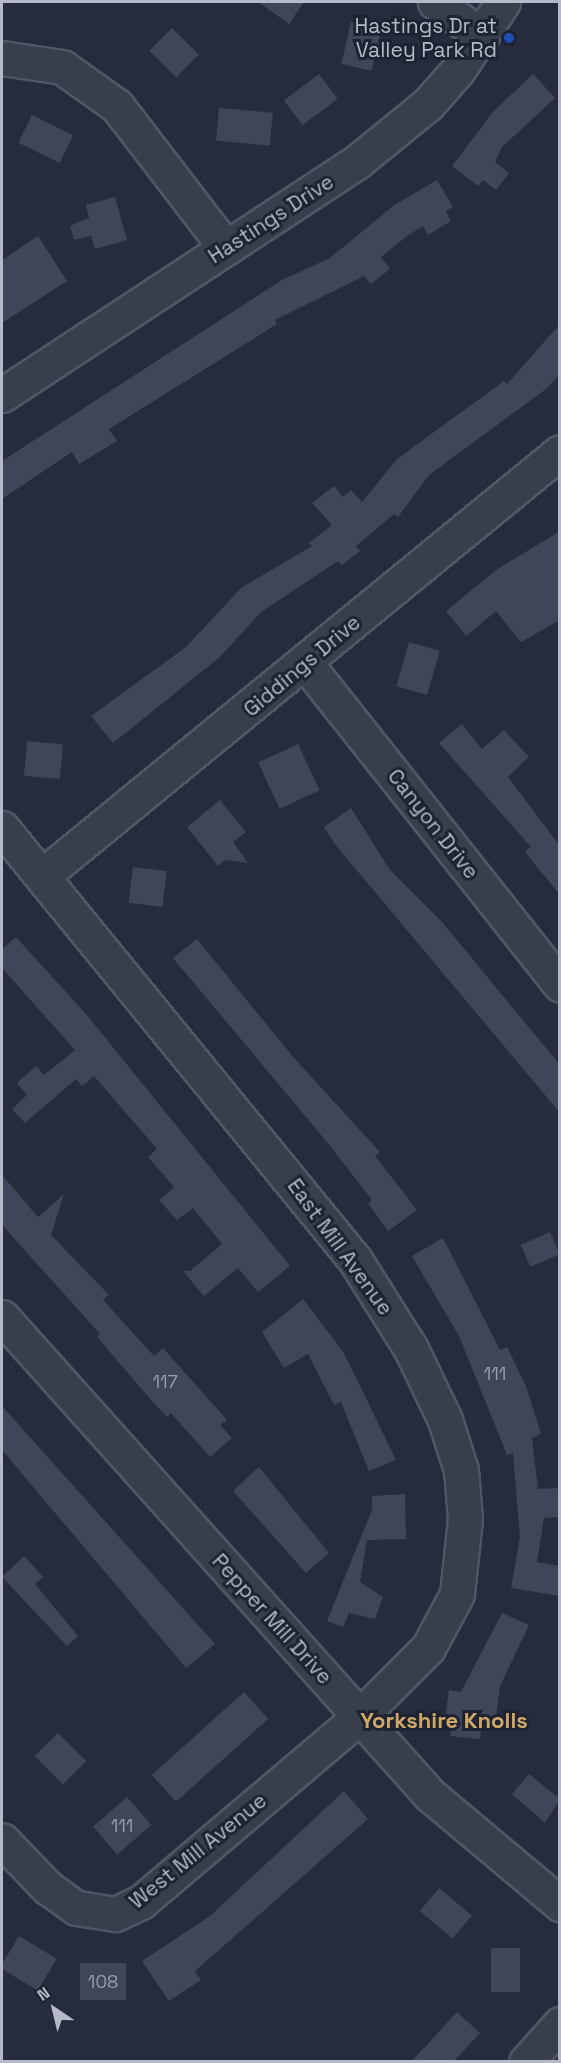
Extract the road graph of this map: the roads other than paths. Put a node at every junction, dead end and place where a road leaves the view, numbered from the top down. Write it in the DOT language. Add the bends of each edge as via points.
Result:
graph roads {
  1 [pos="435,2"];
  2 [pos="503,2"];
  3 [pos="482,36"];
  4 [pos="2,58"];
  5 [pos="226,248"];
  6 [pos="2,394"];
  7 [pos="560,452"];
  8 [pos="306,664"];
  9 [pos="2,828"];
  10 [pos="42,876"];
  11 [pos="560,984"];
  12 [pos="2,1317"];
  13 [pos="359,1717"];
  14 [pos="2,1840"];
  15 [pos="560,1904"];
  16 [pos="560,2024"];
  17 [pos="526,2061"];
  1 -- 3 [label="street"];
  2 -- 3 [label="street, Hastings Drive"];
  3 -- 5 [label="street, Hastings Drive" via="428,104 395,132"];
  4 -- 5 [label="street" via="62,67 117,106"];
  5 -- 6 [label="street, Hastings Drive"];
  7 -- 8 [label="street, Giddings Drive"];
  8 -- 10 [label="street, Giddings Drive"];
  8 -- 11 [label="street, Canyon Drive"];
  9 -- 10 [label="street, East Mill Avenue"];
  10 -- 13 [label="street, East Mill Avenue" via="323,1215 411,1349 445,1420 465,1497 458,1594 428,1648"];
  12 -- 13 [label="street, Pepper Mill Drive"];
  13 -- 14 [label="street, West Mill Avenue" via="157,1890 121,1913 93,1912 67,1903"];
  13 -- 15 [label="street, Pepper Mill Drive" via="468,1832"];
  16 -- 17 [label="street"];
}
